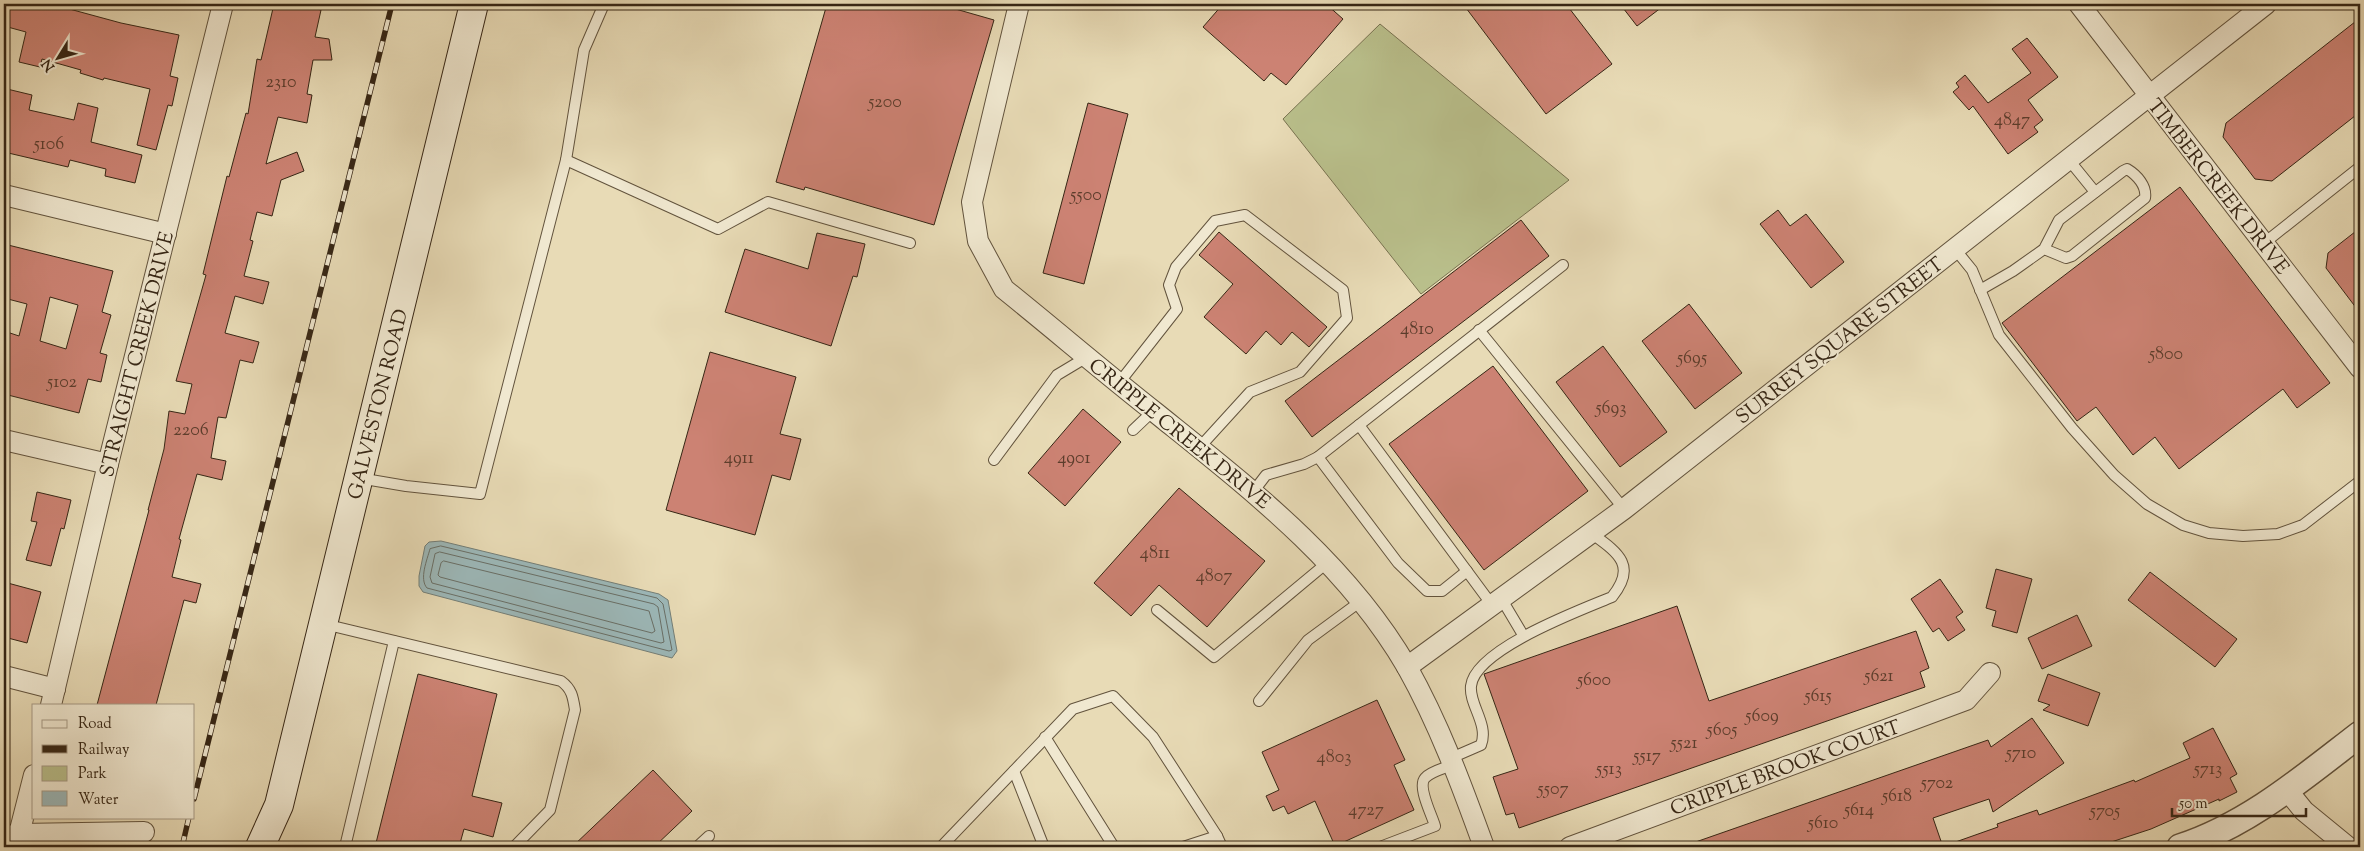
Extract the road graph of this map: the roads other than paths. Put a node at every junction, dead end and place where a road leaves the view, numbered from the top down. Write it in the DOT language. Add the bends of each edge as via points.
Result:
graph roads {
  1 [pos="223,4"];
  2 [pos="474,4"];
  3 [pos="604,4"];
  4 [pos="1019,4"];
  5 [pos="2079,4"];
  6 [pos="2265,4"];
  7 [pos="2150,96"];
  8 [pos="566,160"];
  9 [pos="2069,160"];
  10 [pos="2360,168"];
  11 [pos="2095,192"];
  12 [pos="4,195"];
  13 [pos="166,234"];
  14 [pos="910,243"];
  15 [pos="2263,244"];
  16 [pos="1956,248"];
  17 [pos="2044,250"];
  18 [pos="1563,265"];
  19 [pos="1980,290"];
  20 [pos="1479,330"];
  21 [pos="1087,357"];
  22 [pos="2360,368"];
  23 [pos="1119,383"];
  24 [pos="1153,411"];
  25 [pos="1359,426"];
  26 [pos="1133,430"];
  27 [pos="4,440"];
  28 [pos="1199,448"];
  29 [pos="1318,457"];
  30 [pos="994,460"];
  31 [pos="108,464"];
  32 [pos="359,478"];
  33 [pos="2360,482"];
  34 [pos="1253,492"];
  35 [pos="1624,509"];
  36 [pos="1591,533"];
  37 [pos="1328,562"];
  38 [pos="1467,571"];
  39 [pos="1361,601"];
  40 [pos="1497,602"];
  41 [pos="1157,610"];
  42 [pos="323,624"];
  43 [pos="1523,635"];
  44 [pos="394,641"];
  45 [pos="1407,667"];
  46 [pos="1990,672"];
  47 [pos="4,676"];
  48 [pos="53,697"];
  49 [pos="1260,701"];
  50 [pos="2360,734"];
  51 [pos="1045,737"];
  52 [pos="1452,761"];
  53 [pos="1014,771"];
  54 [pos="32,780"];
  55 [pos="2287,790"];
  56 [pos="279,805"];
  57 [pos="144,832"];
  58 [pos="11,836"];
  59 [pos="709,836"];
  60 [pos="1217,836"];
  61 [pos="260,847"];
  62 [pos="279,847"];
  63 [pos="346,847"];
  64 [pos="514,847"];
  65 [pos="697,847"];
  66 [pos="941,847"];
  67 [pos="1044,847"];
  68 [pos="1114,847"];
  69 [pos="1183,847"];
  70 [pos="1222,847"];
  71 [pos="1380,847"];
  72 [pos="1484,847"];
  73 [pos="1570,847"];
  74 [pos="2180,847"];
  75 [pos="2348,847"];
  1 -- 13 [label="street, STRAIGHT CREEK DRIVE"];
  2 -- 32 [label="main road, GALVESTON ROAD"];
  3 -- 8 [label="lane" via="584,50"];
  4 -- 21 [label="street, CRIPPLE CREEK DRIVE" via="972,202 978,241 1004,289"];
  5 -- 7 [label="street, TIMBERCREEK DRIVE"];
  6 -- 7 [label="street, SURREY SQUARE STREET"];
  7 -- 9 [label="street, SURREY SQUARE STREET"];
  7 -- 15 [label="street, TIMBERCREEK DRIVE"];
  8 -- 14 [label="lane" via="718,229 768,202"];
  8 -- 32 [label="lane" via="480,494"];
  9 -- 11 [label="lane"];
  9 -- 16 [label="street, SURREY SQUARE STREET"];
  10 -- 15 [label="lane"];
  11 -- 17 [label="lane" via="2059,220"];
  11 -- 17 [label="lane" via="2127,169 2141,182 2146,192 2145,198 2072,256 2066,258"];
  12 -- 13 [label="street"];
  13 -- 31 [label="street, STRAIGHT CREEK DRIVE"];
  15 -- 22 [label="street, TIMBERCREEK DRIVE"];
  16 -- 19 [label="lane" via="1972,270"];
  16 -- 35 [label="street, SURREY SQUARE STREET"];
  17 -- 19 [label="lane"];
  18 -- 20 [label="lane"];
  19 -- 33 [label="lane" via="1999,335 2072,428 2114,476 2147,504 2183,526 2209,533 2243,536 2278,534 2302,525"];
  20 -- 25 [label="lane"];
  20 -- 35 [label="lane"];
  21 -- 23 [label="street, CRIPPLE CREEK DRIVE"];
  21 -- 30 [label="lane" via="1057,375"];
  23 -- 24 [label="street, CRIPPLE CREEK DRIVE"];
  23 -- 28 [label="lane" via="1177,309 1169,285 1176,267 1215,221 1245,215 1344,290 1347,318 1300,372 1250,392"];
  24 -- 26 [label="lane"];
  24 -- 28 [label="street, CRIPPLE CREEK DRIVE"];
  25 -- 29 [label="lane"];
  25 -- 38 [label="lane"];
  27 -- 31 [label="street"];
  28 -- 34 [label="street, CRIPPLE CREEK DRIVE"];
  29 -- 34 [label="lane" via="1266,475"];
  29 -- 38 [label="lane" via="1398,563 1427,591 1442,591"];
  31 -- 48 [label="street, STRAIGHT CREEK DRIVE"];
  32 -- 42 [label="main road, GALVESTON ROAD"];
  34 -- 37 [label="street, CRIPPLE CREEK DRIVE"];
  35 -- 36 [label="street, SURREY SQUARE STREET"];
  36 -- 40 [label="street, SURREY SQUARE STREET"];
  36 -- 43 [label="lane" via="1616,551 1622,560 1625,571 1622,586 1612,597"];
  37 -- 39 [label="street, CRIPPLE CREEK DRIVE"];
  37 -- 41 [label="lane" via="1214,657"];
  38 -- 40 [label="lane"];
  39 -- 45 [label="street, CRIPPLE CREEK DRIVE"];
  39 -- 49 [label="lane" via="1308,640"];
  40 -- 43 [label="lane"];
  40 -- 45 [label="street, SURREY SQUARE STREET"];
  42 -- 44 [label="lane"];
  42 -- 56 [label="main road, GALVESTON ROAD"];
  43 -- 52 [label="lane" via="1484,664 1474,676 1470,687 1484,736 1481,744"];
  44 -- 63 [label="lane"];
  44 -- 64 [label="lane" via="561,681 569,686 575,710 550,810"];
  45 -- 52 [label="street, CRIPPLE CREEK DRIVE"];
  46 -- 73 [label="street, CRIPPLE BROOK COURT" via="1966,700"];
  47 -- 48 [label="street"];
  50 -- 55 [label="street"];
  51 -- 53 [label="lane"];
  51 -- 60 [label="lane" via="1072,708 1113,696 1153,738"];
  51 -- 68 [label="lane"];
  52 -- 71 [label="lane" via="1423,781 1422,789 1435,826"];
  52 -- 72 [label="street, CRIPPLE CREEK DRIVE"];
  53 -- 66 [label="lane"];
  53 -- 67 [label="lane"];
  54 -- 58 [label="street"];
  55 -- 74 [label="street" via="2205,839"];
  55 -- 75 [label="street" via="2304,811"];
  56 -- 61 [label="main road, GALVESTON ROAD"];
  56 -- 62 [label="main road, GALVESTON ROAD"];
  57 -- 58 [label="street"];
  59 -- 65 [label="lane"];
  60 -- 69 [label="lane"];
  60 -- 70 [label="lane"];
}
